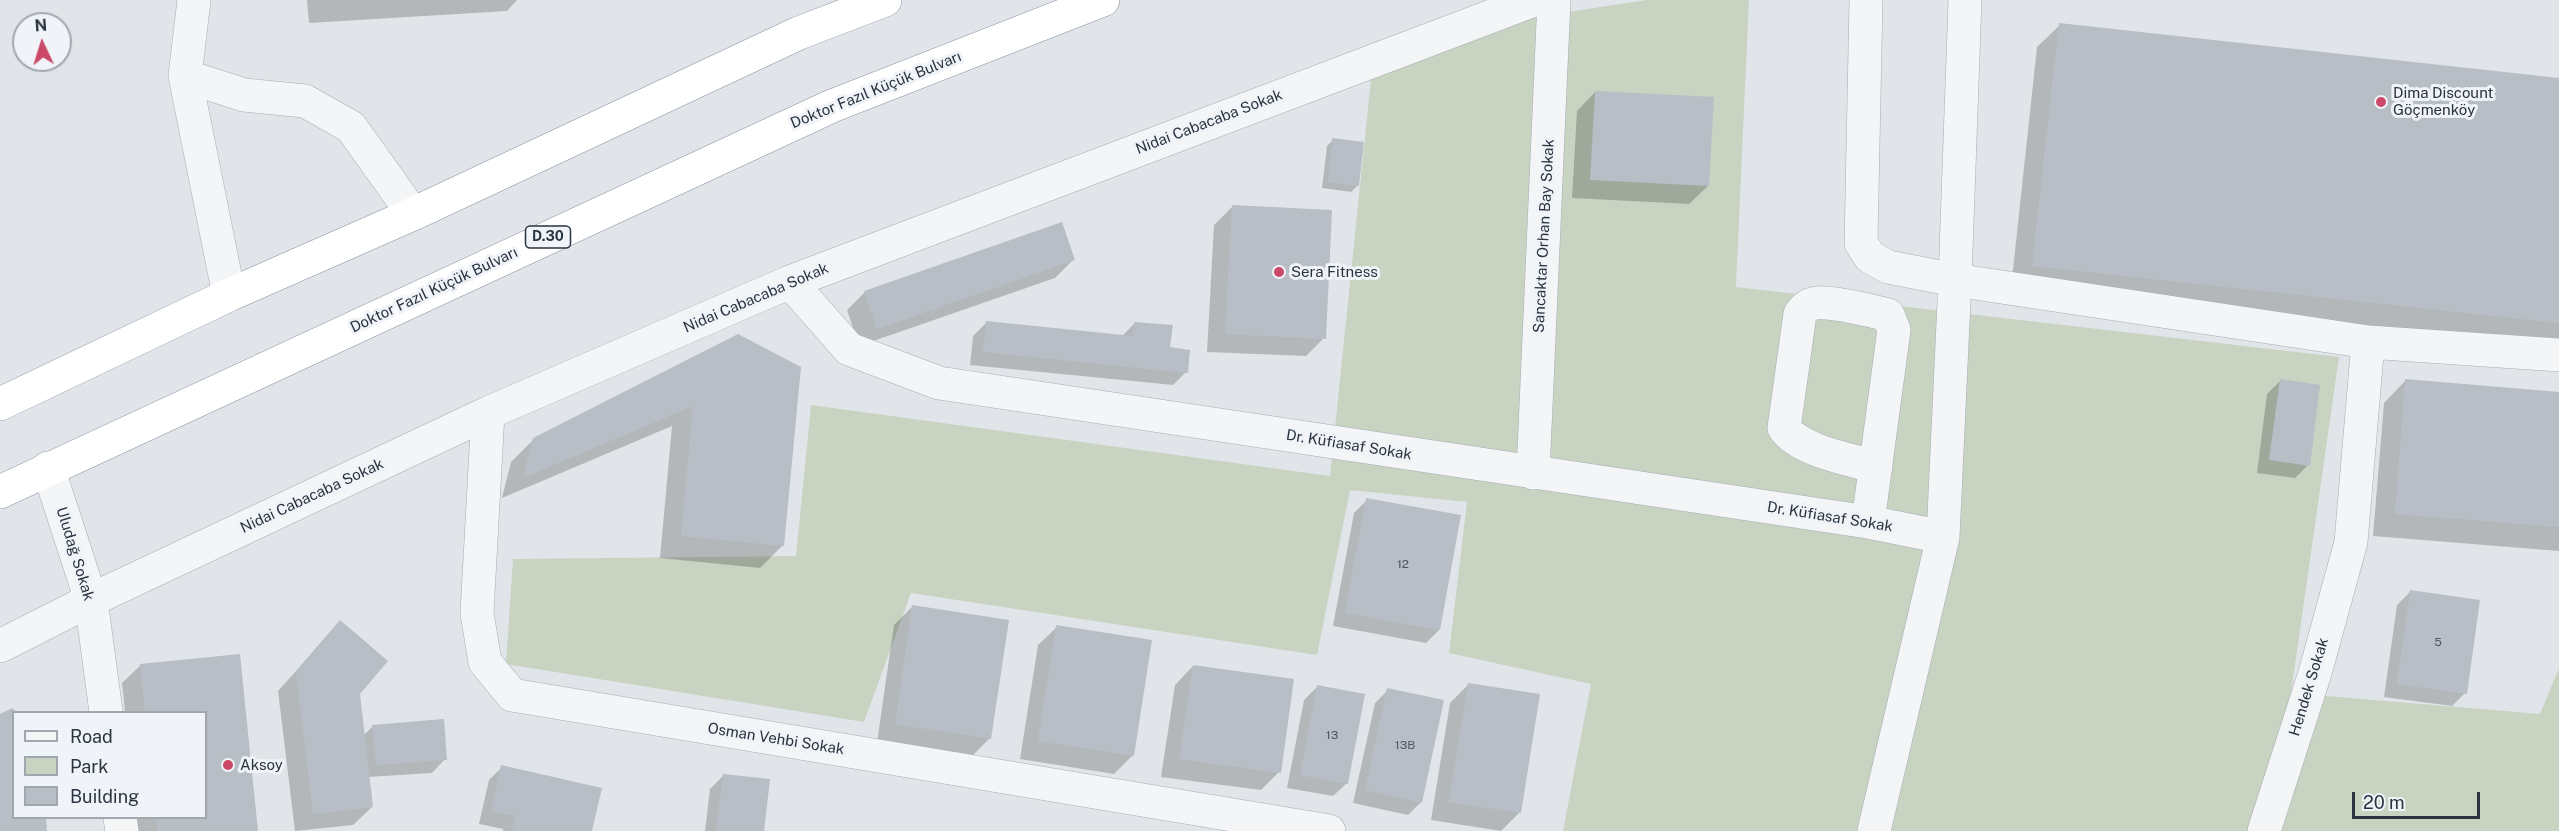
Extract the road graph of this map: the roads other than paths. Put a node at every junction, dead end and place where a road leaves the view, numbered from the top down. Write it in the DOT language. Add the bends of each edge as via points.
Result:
graph roads {
  1 [pos="194,0"];
  2 [pos="885,0"];
  3 [pos="1103,0"];
  4 [pos="1534,0"];
  5 [pos="1554,0"];
  6 [pos="1866,0"];
  7 [pos="1965,0"];
  8 [pos="185,76"];
  9 [pos="413,214"];
  10 [pos="1955,280"];
  11 [pos="790,282"];
  12 [pos="229,295"];
  13 [pos="2368,342"];
  14 [pos="2559,355"];
  15 [pos="0,404"];
  16 [pos="488,413"];
  17 [pos="1876,467"];
  18 [pos="48,468"];
  19 [pos="1533,472"];
  20 [pos="0,492"];
  21 [pos="1868,522"];
  22 [pos="1943,537"];
  23 [pos="91,600"];
  24 [pos="0,646"];
  25 [pos="106,711"];
  26 [pos="1247,824"];
  27 [pos="1329,831"];
  28 [pos="1874,831"];
  29 [pos="2264,831"];
  1 -- 8 [label="street"];
  2 -- 9 [label="highway" via="799,33"];
  3 -- 18 [label="highway, Doktor Fazıl Küçük Bulvarı / D.30" via="832,106"];
  4 -- 11 [label="street, Nidai Cabacaba Sokak"];
  5 -- 19 [label="street, Sancaktar Orhan Bay Sokak"];
  6 -- 10 [label="street" via="1861,243 1870,257 1888,267"];
  7 -- 10 [label="street"];
  8 -- 9 [label="street" via="244,95 305,101 351,126"];
  8 -- 12 [label="street"];
  9 -- 12 [label="highway"];
  10 -- 13 [label="street"];
  10 -- 22 [label="street"];
  11 -- 16 [label="street, Nidai Cabacaba Sokak"];
  11 -- 19 [label="street, Dr. Küfiasaf Sokak" via="849,349 939,383"];
  12 -- 15 [label="highway"];
  13 -- 14 [label="street"];
  13 -- 29 [label="street, Hendek Sokak" via="2351,542 2315,674"];
  16 -- 23 [label="street, Nidai Cabacaba Sokak"];
  16 -- 26 [label="street, Osman Vehbi Sokak" via="477,613 485,662 512,695"];
  17 -- 17 [label="street" via="1894,330 1888,315 1815,303 1804,307 1784,428 1791,438 1803,444"];
  17 -- 21 [label="street"];
  18 -- 20 [label="highway, Doktor Fazıl Küçük Bulvarı / D.30"];
  18 -- 23 [label="street, Uludağ Sokak"];
  19 -- 21 [label="street, Dr. Küfiasaf Sokak"];
  21 -- 22 [label="street, Dr. Küfiasaf Sokak"];
  22 -- 28 [label="street"];
  23 -- 24 [label="street, Nidai Cabacaba Sokak"];
  23 -- 25 [label="street, Uludağ Sokak"];
  26 -- 27 [label="street, Osman Vehbi Sokak"];
}
